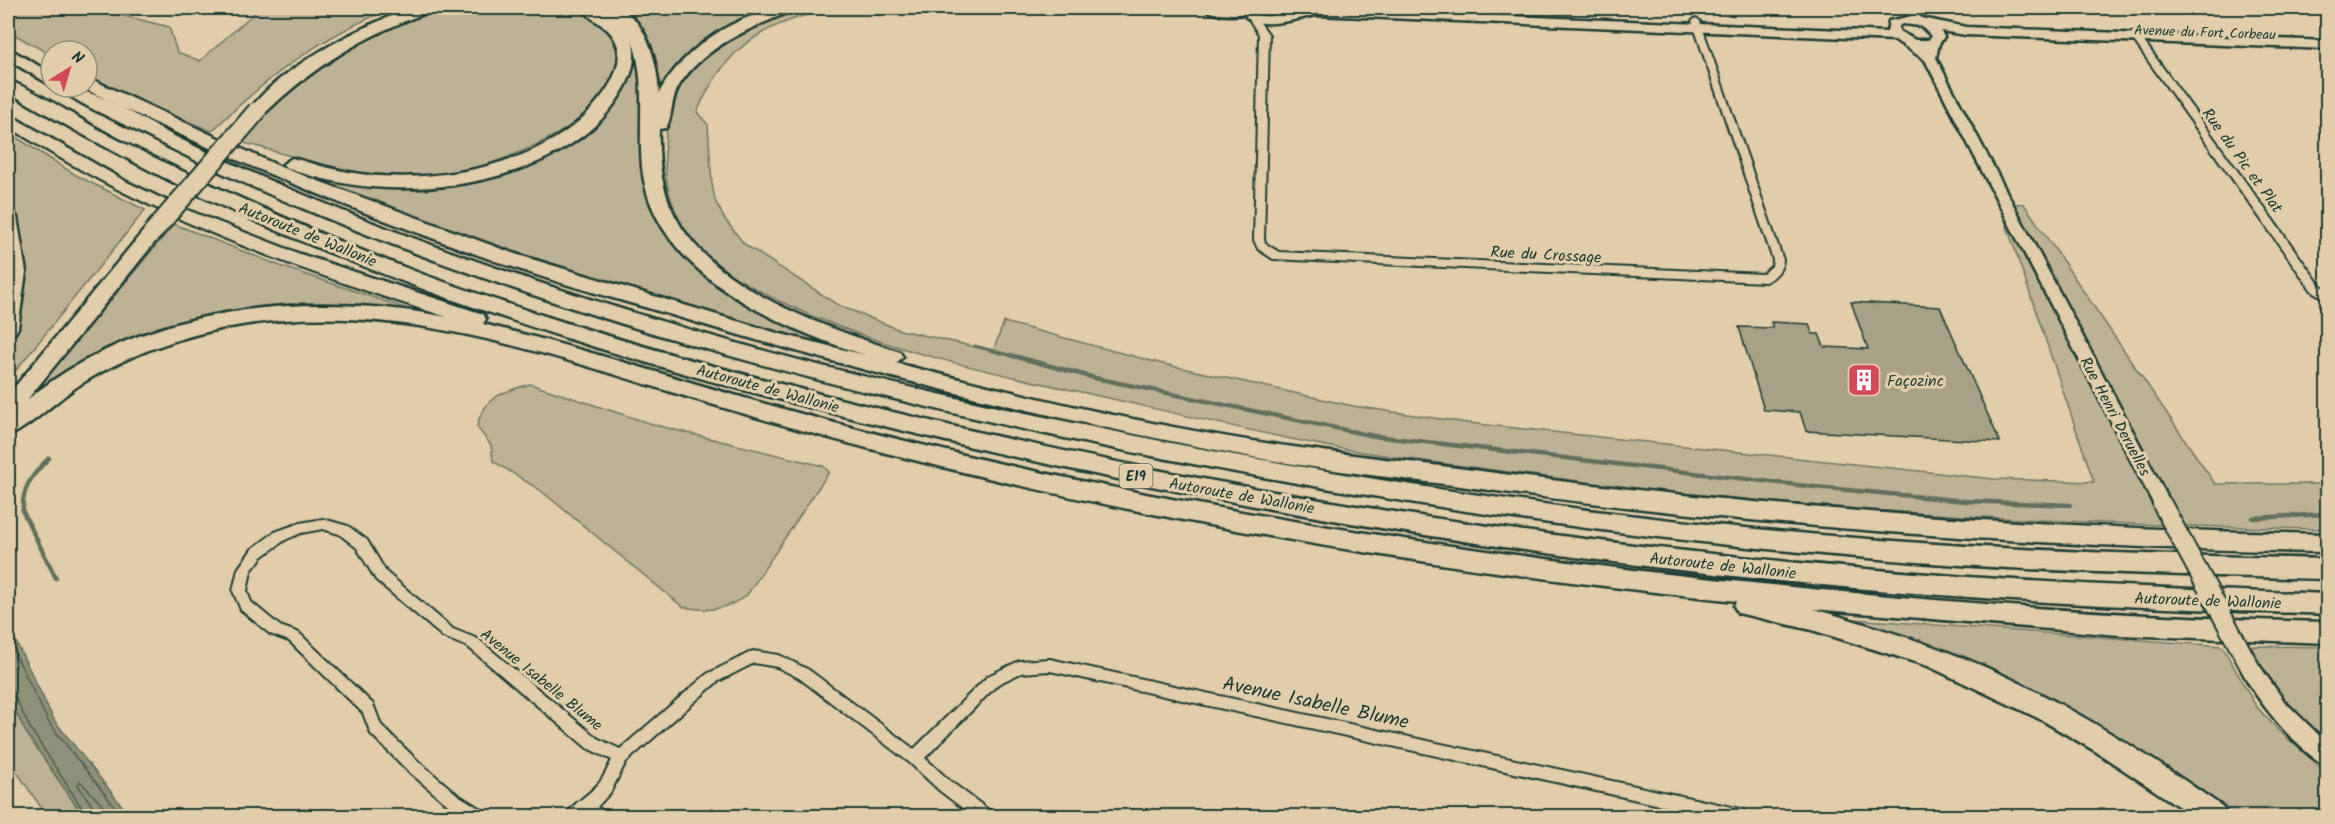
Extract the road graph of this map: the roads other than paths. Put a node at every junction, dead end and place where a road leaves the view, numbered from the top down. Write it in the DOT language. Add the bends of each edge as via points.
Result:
graph roads {
  1 [pos="406,8"];
  2 [pos="427,8"];
  3 [pos="590,8"];
  4 [pos="609,8"];
  5 [pos="787,8"];
  6 [pos="1211,8"];
  7 [pos="1376,8"];
  8 [pos="1903,8"];
  9 [pos="1246,11"];
  10 [pos="1282,14"];
  11 [pos="1697,24"];
  12 [pos="1926,24"];
  13 [pos="1899,31"];
  14 [pos="1264,35"];
  15 [pos="2140,41"];
  16 [pos="2328,45"];
  17 [pos="1933,47"];
  18 [pos="2328,51"];
  19 [pos="8,53"];
  20 [pos="39,72"];
  21 [pos="8,85"];
  22 [pos="99,90"];
  23 [pos="88,99"];
  24 [pos="252,109"];
  25 [pos="154,116"];
  26 [pos="8,119"];
  27 [pos="651,146"];
  28 [pos="8,218"];
  29 [pos="148,231"];
  30 [pos="2328,297"];
  31 [pos="8,328"];
  32 [pos="586,359"];
  33 [pos="8,394"];
  34 [pos="8,409"];
  35 [pos="8,428"];
  36 [pos="1323,457"];
  37 [pos="2328,543"];
  38 [pos="2328,569"];
  39 [pos="1616,580"];
  40 [pos="2328,604"];
  41 [pos="2328,633"];
  42 [pos="621,757"];
  43 [pos="2328,757"];
  44 [pos="915,758"];
  45 [pos="585,814"];
  46 [pos="479,816"];
  47 [pos="985,816"];
  48 [pos="1741,816"];
  49 [pos="2214,816"];
  1 -- 24 [label="highway" via="369,23 299,63"];
  2 -- 24 [label="highway" via="378,26 319,59"];
  3 -- 25 [label="highway" via="615,26 627,52 623,78 609,101 585,125 551,146 474,175 408,183 344,179"];
  4 -- 27 [label="highway" via="626,20 645,53 651,87"];
  5 -- 27 [label="highway" via="720,39 686,68 663,102 660,132"];
  6 -- 9 [label="highway"];
  7 -- 11 [label="street"];
  8 -- 12 [label="street"];
  8 -- 13 [label="street"];
  9 -- 10 [label="street" via="1262,20"];
  9 -- 14 [label="street"];
  10 -- 11 [label="street" via="1317,11"];
  10 -- 14 [label="street"];
  11 -- 13 [label="street"];
  11 -- 14 [label="street, Rue du Crossage" via="1778,260 1777,268 1765,278 1277,256 1259,240"];
  12 -- 13 [label="street, Avenue du Fort Corbeau" via="1908,20"];
  12 -- 15 [label="street, Avenue du Fort Corbeau" via="1966,31"];
  12 -- 17 [label="street" via="1937,33"];
  13 -- 17 [label="street, Rue Henri Deruelles"];
  15 -- 16 [label="street, Avenue du Fort Corbeau"];
  15 -- 17 [label="street, Avenue du Fort Corbeau" via="1970,38"];
  15 -- 18 [label="street, Avenue du Fort Corbeau"];
  15 -- 30 [label="street, Rue du Pic et Plat" via="2316,288"];
  17 -- 43 [label="street, Rue Henri Deruelles, bridge" via="2162,504 2252,671 2286,720"];
  19 -- 20 [label="highway, Autoroute de Wallonie / E19"];
  21 -- 40 [label="highway, Autoroute de Wallonie / E19" via="77,126 234,204 463,295 740,382 1065,462 1262,500 1620,555 2026,592"];
  22 -- 25 [label="highway"];
  23 -- 38 [label="highway, Autoroute de Wallonie / E19" via="260,184 492,274 761,357 1082,434 1256,468 1616,522 1808,543 2009,558"];
  24 -- 29 [label="highway, bridge"];
  25 -- 36 [label="highway" via="277,172 385,215 642,301 923,378 1056,409 1270,452"];
  26 -- 32 [label="highway" via="89,171 233,239 540,340"];
  27 -- 36 [label="highway" via="656,189 668,219 685,245 756,301 787,316 851,343 981,381"];
  28 -- 31 [label="highway" via="17,269"];
  29 -- 33 [label="highway"];
  29 -- 34 [label="highway"];
  32 -- 35 [label="highway" via="418,320 328,311 253,315 192,327 119,354 64,385"];
  32 -- 39 [label="highway" via="764,411 1055,484 1241,521"];
  36 -- 37 [label="highway" via="1615,498 1802,517 2000,532"];
  39 -- 41 [label="highway" via="2040,620"];
  39 -- 49 [label="highway" via="1810,618 1931,655 1988,678 2070,721 2148,768"];
  42 -- 44 [label="street" via="712,678 753,657 779,661 804,674"];
  42 -- 45 [label="street" via="605,788"];
  42 -- 46 [label="street, Avenue Isabelle Blume" via="591,743 472,643 448,633 381,576 362,544 343,530 323,525 300,528 280,536 257,553 245,569 240,591 246,606 275,630 294,636 368,709 376,729 413,766"];
  44 -- 47 [label="street"];
  44 -- 48 [label="street, Avenue Isabelle Blume" via="993,680 1019,667 1050,665"];
}
